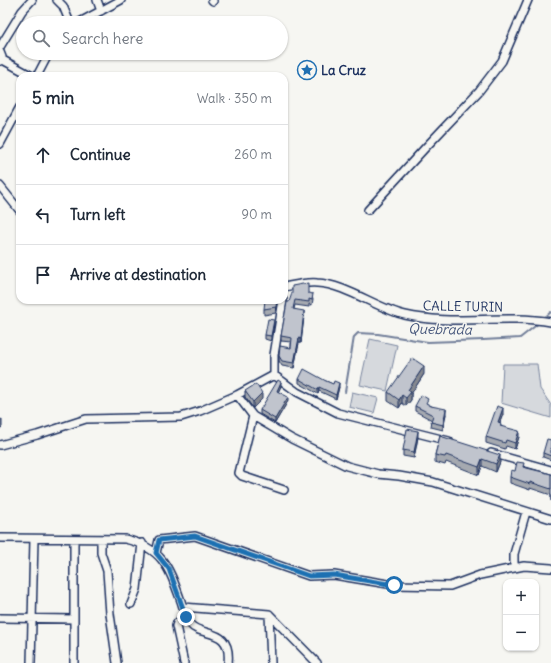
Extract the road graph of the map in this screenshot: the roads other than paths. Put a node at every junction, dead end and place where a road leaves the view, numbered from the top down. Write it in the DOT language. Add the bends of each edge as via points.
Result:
graph roads {
  1 [pos="32,0"];
  2 [pos="57,0"];
  3 [pos="97,0"];
  4 [pos="121,0"];
  5 [pos="528,0"];
  6 [pos="101,11"];
  7 [pos="19,16"];
  8 [pos="67,16"];
  9 [pos="91,16"];
  10 [pos="16,21"];
  11 [pos="0,47"];
  12 [pos="0,58"];
  13 [pos="45,60"];
  14 [pos="25,72"];
  15 [pos="39,72"];
  16 [pos="16,114"];
  17 [pos="0,144"];
  18 [pos="0,186"];
  19 [pos="16,206"];
  20 [pos="368,210"];
  21 [pos="288,286"];
  22 [pos="282,304"];
  23 [pos="551,322"];
  24 [pos="274,375"];
  25 [pos="237,395"];
  26 [pos="253,416"];
  27 [pos="460,444"];
  28 [pos="0,445"];
  29 [pos="483,451"];
  30 [pos="551,470"];
  31 [pos="284,490"];
  32 [pos="526,512"];
  33 [pos="551,519"];
  34 [pos="0,538"];
  35 [pos="34,539"];
  36 [pos="74,540"];
  37 [pos="100,540"];
  38 [pos="142,543"];
  39 [pos="156,553"];
  40 [pos="514,568"];
  41 [pos="551,568"];
  42 [pos="131,604"];
  43 [pos="183,607"];
  44 [pos="269,614"];
  45 [pos="186,617"];
  46 [pos="0,618"];
  47 [pos="32,618"];
  48 [pos="74,619"];
  49 [pos="31,663"];
  50 [pos="74,663"];
  51 [pos="118,663"];
  52 [pos="184,663"];
  53 [pos="228,663"];
  54 [pos="271,663"];
  55 [pos="317,663"];
  1 -- 7 [label="street"];
  2 -- 8 [label="street"];
  3 -- 6 [label="street"];
  4 -- 6 [label="street"];
  5 -- 20 [label="street" via="502,61 479,91"];
  6 -- 9 [label="street"];
  10 -- 11 [label="street"];
  12 -- 14 [label="street"];
  13 -- 15 [label="street"];
  16 -- 17 [label="street"];
  18 -- 19 [label="street"];
  21 -- 23 [label="street, CALLE TURIN" via="318,283 332,286 404,315 432,320 530,318"];
  22 -- 24 [label="street" via="274,355"];
  24 -- 25 [label="street"];
  24 -- 27 [label="street" via="297,392 338,413"];
  25 -- 26 [label="street"];
  25 -- 28 [label="street" via="181,417 86,419"];
  26 -- 31 [label="street" via="238,473"];
  26 -- 32 [label="street" via="347,466 378,474 433,482"];
  29 -- 30 [label="street"];
  32 -- 33 [label="street"];
  32 -- 40 [label="street" via="514,554"];
  34 -- 35 [label="street"];
  35 -- 36 [label="street"];
  35 -- 47 [label="street"];
  36 -- 37 [label="street"];
  36 -- 48 [label="street"];
  37 -- 38 [label="street" via="125,539"];
  37 -- 51 [label="street" via="107,571 110,614"];
  38 -- 39 [label="street"];
  38 -- 42 [label="street" via="137,589"];
  39 -- 40 [label="street" via="159,540 195,536 309,576 334,575 394,585 450,586 480,575"];
  39 -- 43 [label="street" via="169,569"];
  40 -- 41 [label="street"];
  43 -- 44 [label="street"];
  43 -- 45 [label="street"];
  44 -- 54 [label="street"];
  44 -- 55 [label="street"];
  45 -- 52 [label="street" via="176,626"];
  45 -- 53 [label="street" via="192,626 217,635 224,642 229,656"];
  46 -- 47 [label="street"];
  47 -- 48 [label="street"];
  47 -- 49 [label="street"];
  48 -- 50 [label="street"];
}
